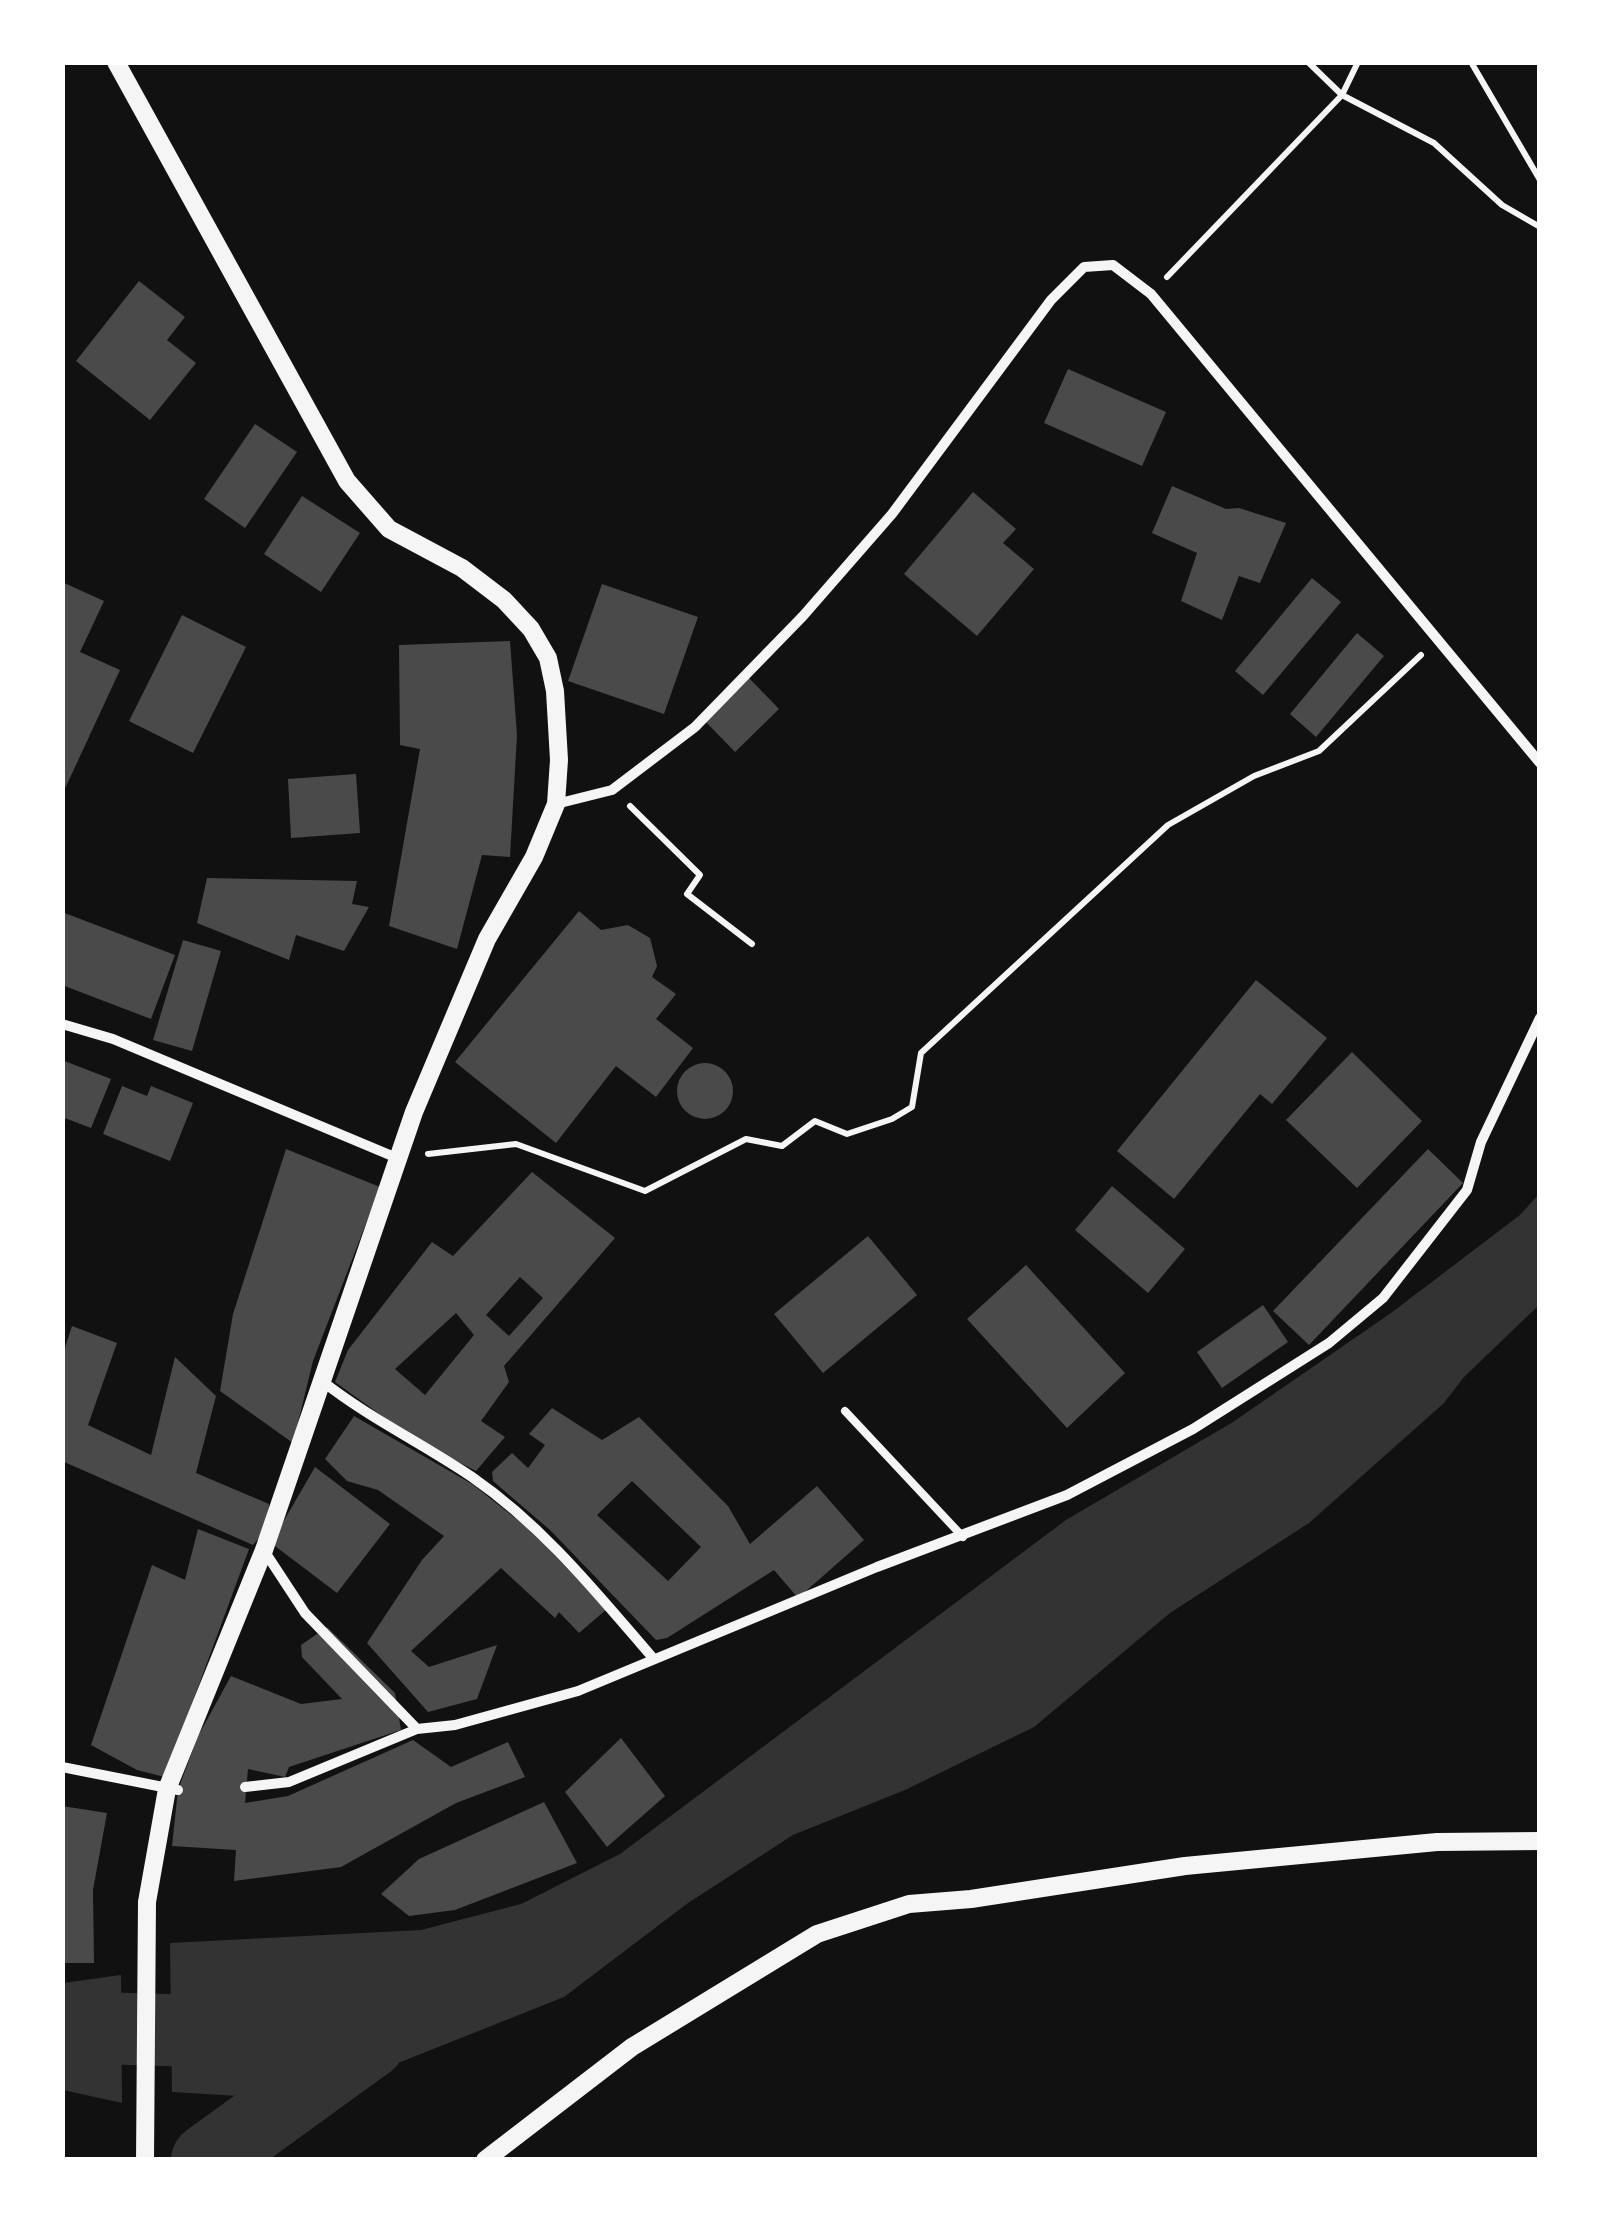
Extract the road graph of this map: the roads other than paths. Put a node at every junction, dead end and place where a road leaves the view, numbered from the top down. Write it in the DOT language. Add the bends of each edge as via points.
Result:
graph roads {
  1 [pos="116,62"];
  2 [pos="1540,762"];
  3 [pos="556,804"];
  4 [pos="1540,1018"];
  5 [pos="62,1024"];
  6 [pos="397,1158"];
  7 [pos="322,1380"];
  8 [pos="844,1411"];
  9 [pos="963,1537"];
  10 [pos="264,1550"];
  11 [pos="652,1657"];
  12 [pos="416,1728"];
  13 [pos="62,1767"];
  14 [pos="245,1787"];
  15 [pos="172,1790"];
  16 [pos="1540,1840"];
  17 [pos="145,2160"];
  18 [pos="484,2160"];
  1 -- 3 [label="street" via="347,481 390,529 462,568 531,629 548,658 555,691"];
  2 -- 3 [label="street" via="1151,294 1113,265 1084,268 1051,300 892,514 696,727 612,790"];
  3 -- 6 [label="street" via="487,939"];
  4 -- 9 [label="street" via="1481,1142 1467,1190 1382,1298 1329,1343 1192,1429 1067,1495"];
  5 -- 6 [label="street" via="113,1039"];
  6 -- 7 [label="street"];
  7 -- 10 [label="street"];
  7 -- 11 [label="street" via="471,1477 538,1530"];
  8 -- 9 [label="lane"];
  9 -- 11 [label="street"];
  10 -- 12 [label="street" via="305,1613"];
  10 -- 15 [label="street"];
  11 -- 12 [label="street" via="578,1691 455,1725"];
  12 -- 14 [label="street" via="289,1782"];
  13 -- 15 [label="street"];
  15 -- 17 [label="street" via="147,1902"];
  16 -- 18 [label="street" via="1437,1842 1185,1866 909,1904 817,1934 632,2047"];
}
